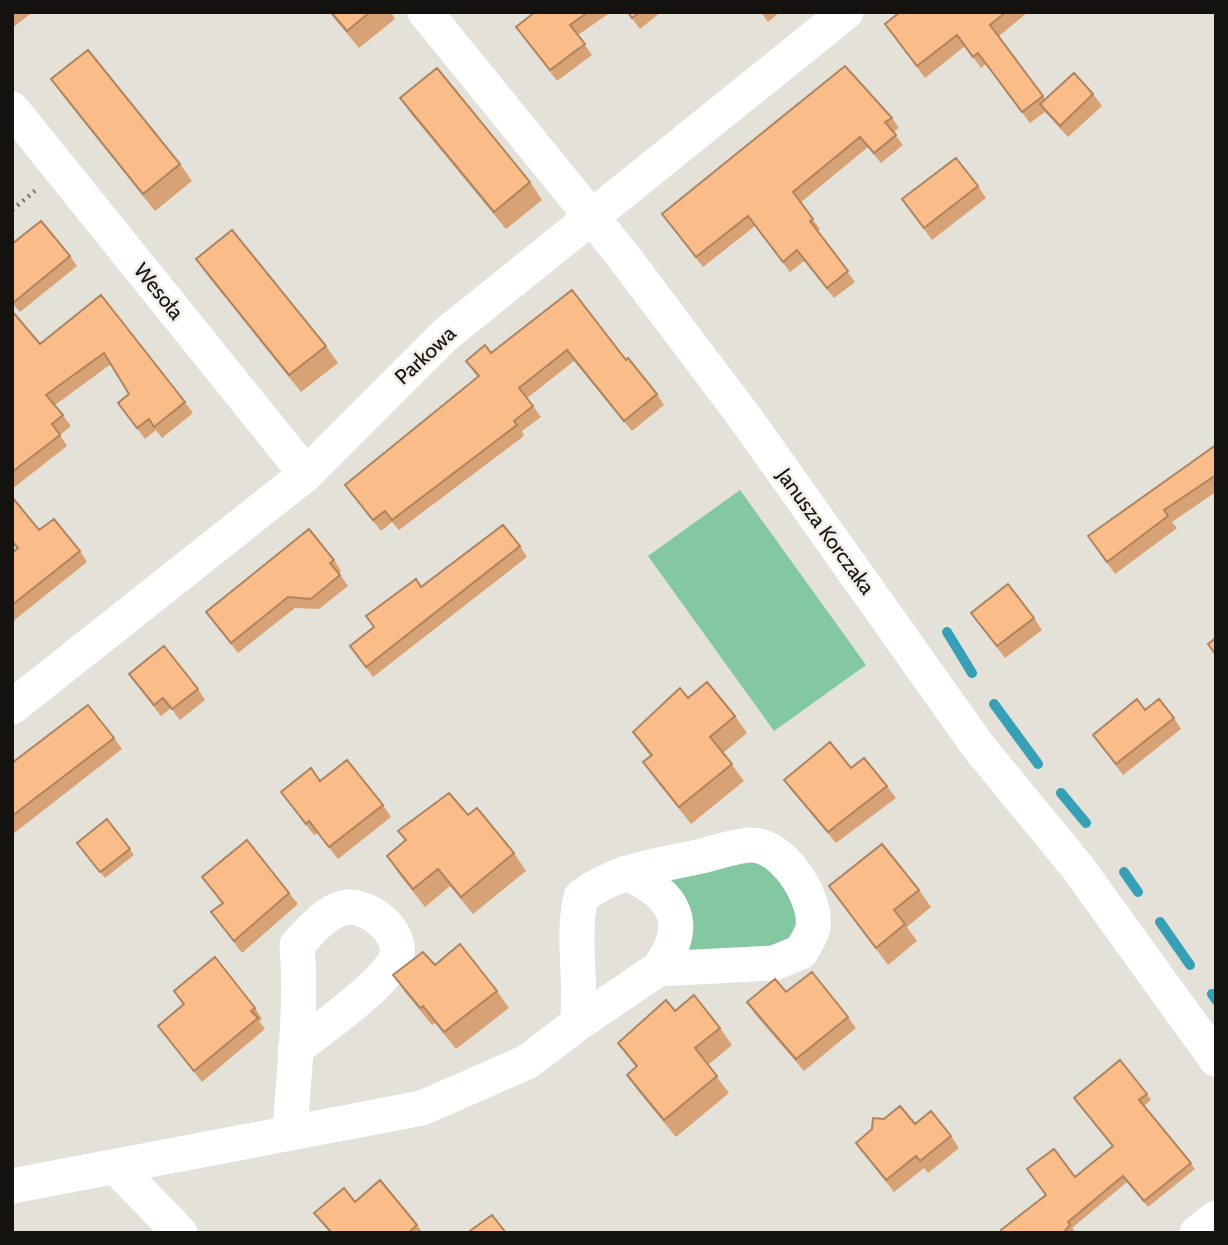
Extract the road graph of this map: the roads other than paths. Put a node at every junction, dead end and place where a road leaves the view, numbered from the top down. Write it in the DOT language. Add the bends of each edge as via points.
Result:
graph roads {
  1 [pos="425,12"];
  2 [pos="846,12"];
  3 [pos="12,109"];
  4 [pos="593,218"];
  5 [pos="306,474"];
  6 [pos="12,707"];
  7 [pos="626,873"];
  8 [pos="658,969"];
  9 [pos="577,1024"];
  10 [pos="295,1049"];
  11 [pos="1216,1059"];
  12 [pos="290,1131"];
  13 [pos="116,1167"];
  14 [pos="12,1186"];
  15 [pos="1216,1217"];
  16 [pos="180,1233"];
  17 [pos="1197,1233"];
  1 -- 4 [label="street, Janusza Korczaka"];
  2 -- 4 [label="street, Parkowa"];
  3 -- 5 [label="street, Wesoła"];
  4 -- 5 [label="street, Parkowa" via="428,351"];
  4 -- 11 [label="street, Janusza Korczaka" via="746,419 978,746 1078,868"];
  5 -- 6 [label="street, Parkowa"];
  7 -- 8 [label="street" via="663,896 675,915 677,935"];
  7 -- 8 [label="street" via="752,844 781,858 801,879 812,904 813,929 802,952 774,963"];
  7 -- 9 [label="street" via="597,884 581,897 575,937 582,995"];
  8 -- 9 [label="street"];
  9 -- 12 [label="street" via="527,1062 422,1108"];
  10 -- 12 [label="street"];
  12 -- 13 [label="street"];
  13 -- 14 [label="street"];
  13 -- 16 [label="street"];
  15 -- 17 [label="street"];
}
